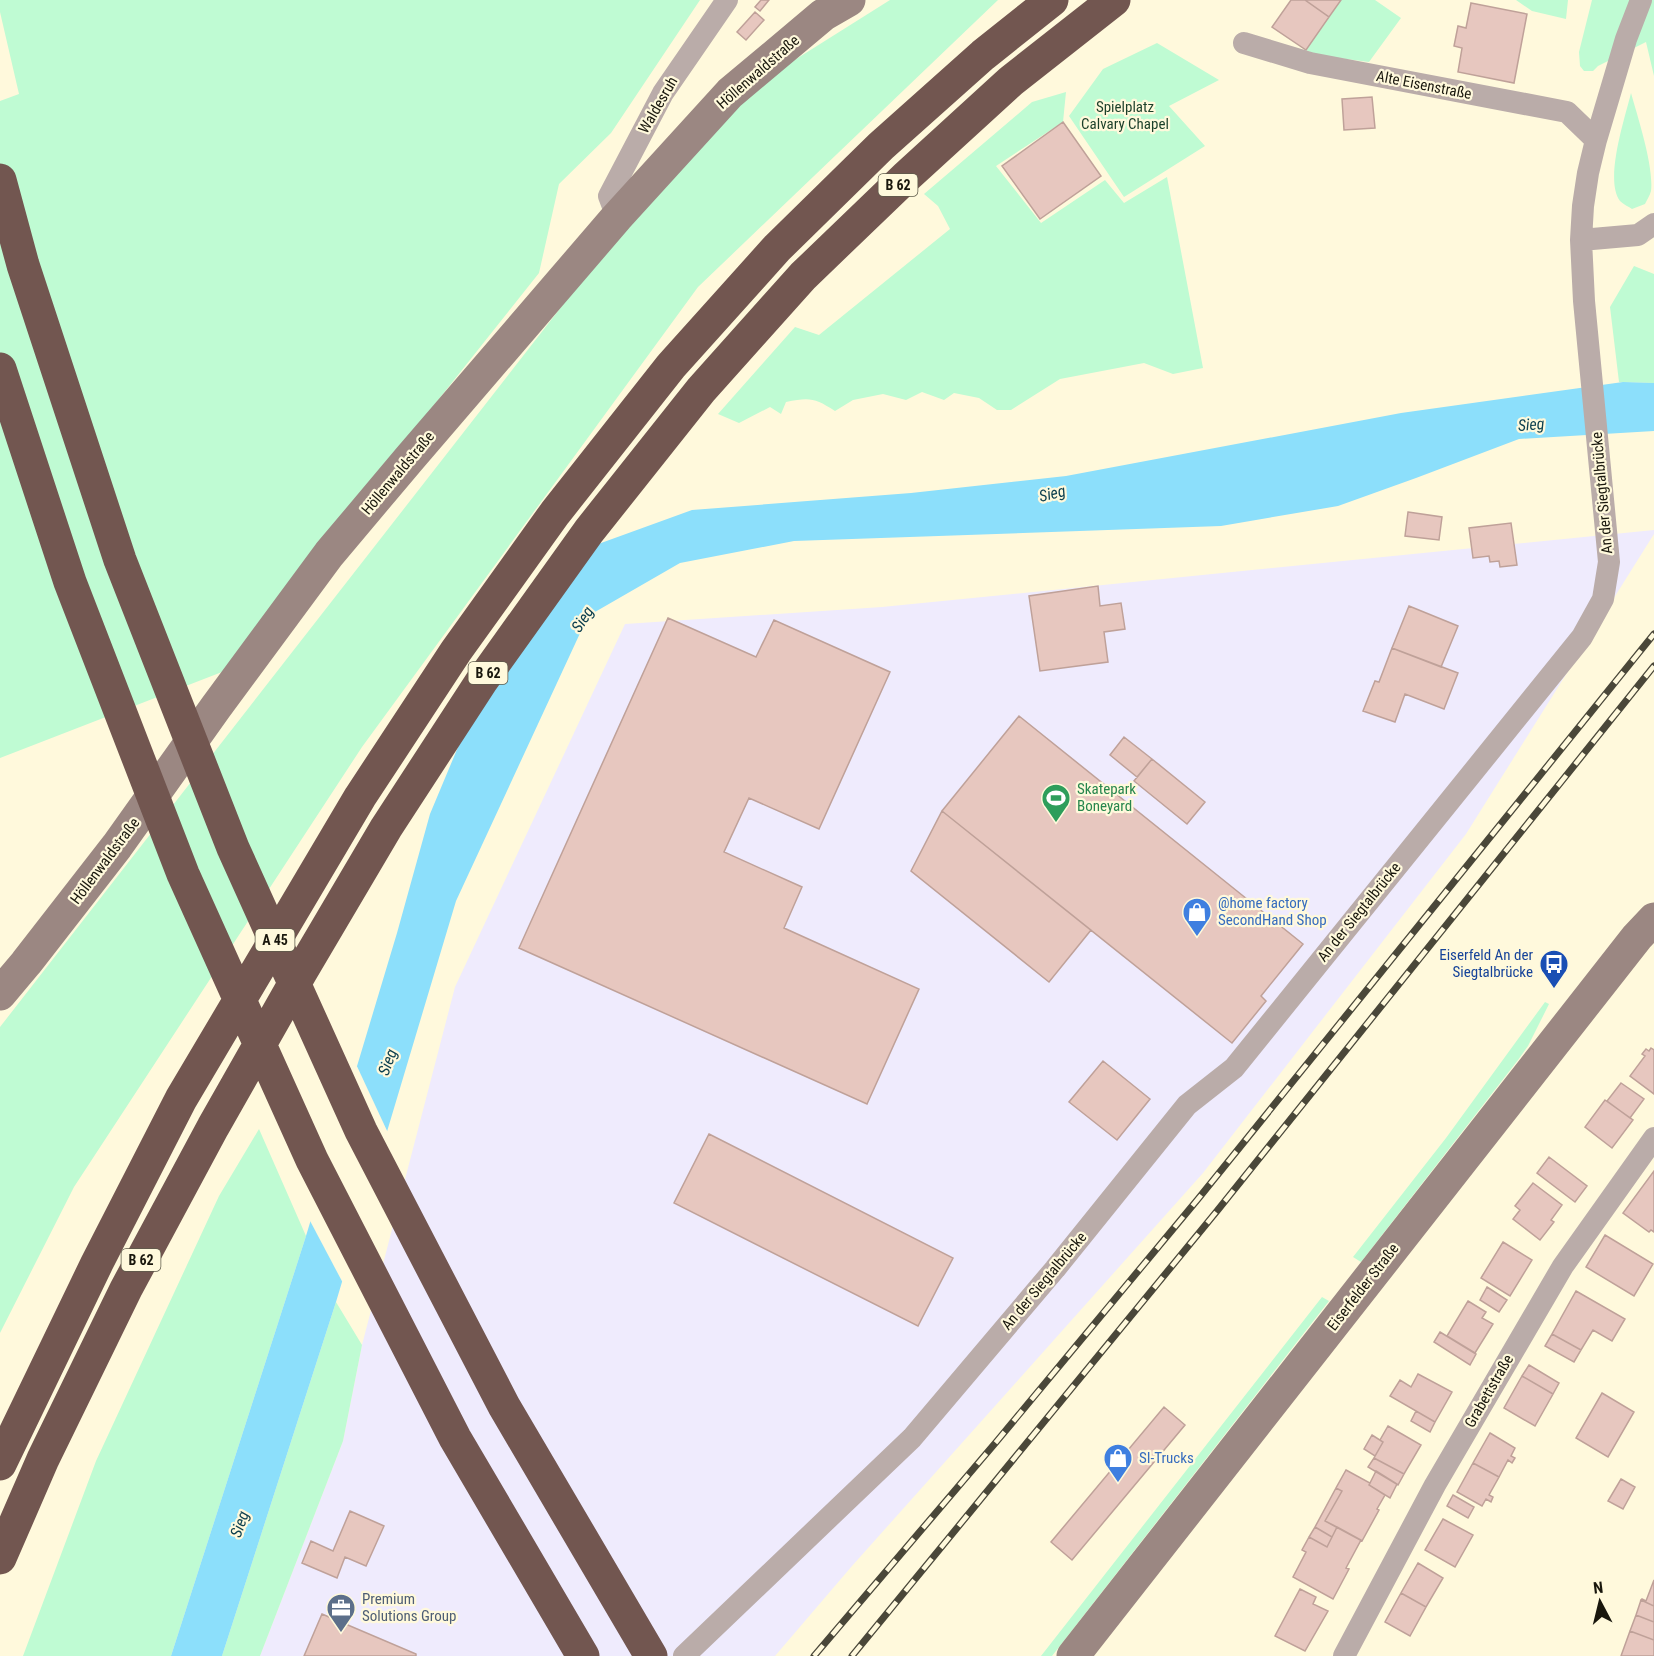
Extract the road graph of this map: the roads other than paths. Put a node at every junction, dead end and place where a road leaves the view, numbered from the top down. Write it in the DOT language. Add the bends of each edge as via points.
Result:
graph roads {
  1 [pos="727,0"];
  2 [pos="849,0"];
  3 [pos="1052,0"];
  4 [pos="1114,0"];
  5 [pos="1641,0"];
  6 [pos="1244,43"];
  7 [pos="1596,140"];
  8 [pos="0,180"];
  9 [pos="617,217"];
  10 [pos="1654,224"];
  11 [pos="1581,240"];
  12 [pos="0,369"];
  13 [pos="1654,919"];
  14 [pos="0,994"];
  15 [pos="1654,1138"];
  16 [pos="0,1464"];
  17 [pos="0,1558"];
  18 [pos="584,1656"];
  19 [pos="651,1656"];
  20 [pos="684,1656"];
  21 [pos="1073,1656"];
  22 [pos="1344,1656"];
  1 -- 9 [label="street, Waldesruh" via="663,93 609,196"];
  2 -- 9 [label="street, Höllenwaldstraße" via="823,15 730,93"];
  3 -- 16 [label="highway, B 62" via="881,146 777,248 671,366 555,513 456,651 360,797 181,1099"];
  4 -- 17 [label="highway, B 62" via="1011,81 803,276 701,390 589,531 481,682 386,828 213,1127 126,1289 43,1459"];
  5 -- 7 [label="street, An der Siegtalbrücke"];
  6 -- 7 [label="street, Alte Eisenstraße" via="1310,63 1567,112"];
  7 -- 11 [label="street, An der Siegtalbrücke" via="1588,173"];
  8 -- 19 [label="highway, A 45" via="23,265 120,560 233,848 361,1131 504,1406"];
  9 -- 14 [label="street, Höllenwaldstraße" via="329,554 117,846"];
  10 -- 11 [label="street" via="1638,235"];
  11 -- 20 [label="street, An der Siegtalbrücke" via="1609,562 1603,599 1582,637 1234,1068 1187,1105 912,1438"];
  12 -- 18 [label="highway" via="70,582 183,874 312,1160 455,1438"];
  13 -- 21 [label="street, Eiserfelder Straße"];
  15 -- 22 [label="street, Grabettstraße" via="1563,1266 1435,1485"];
}
